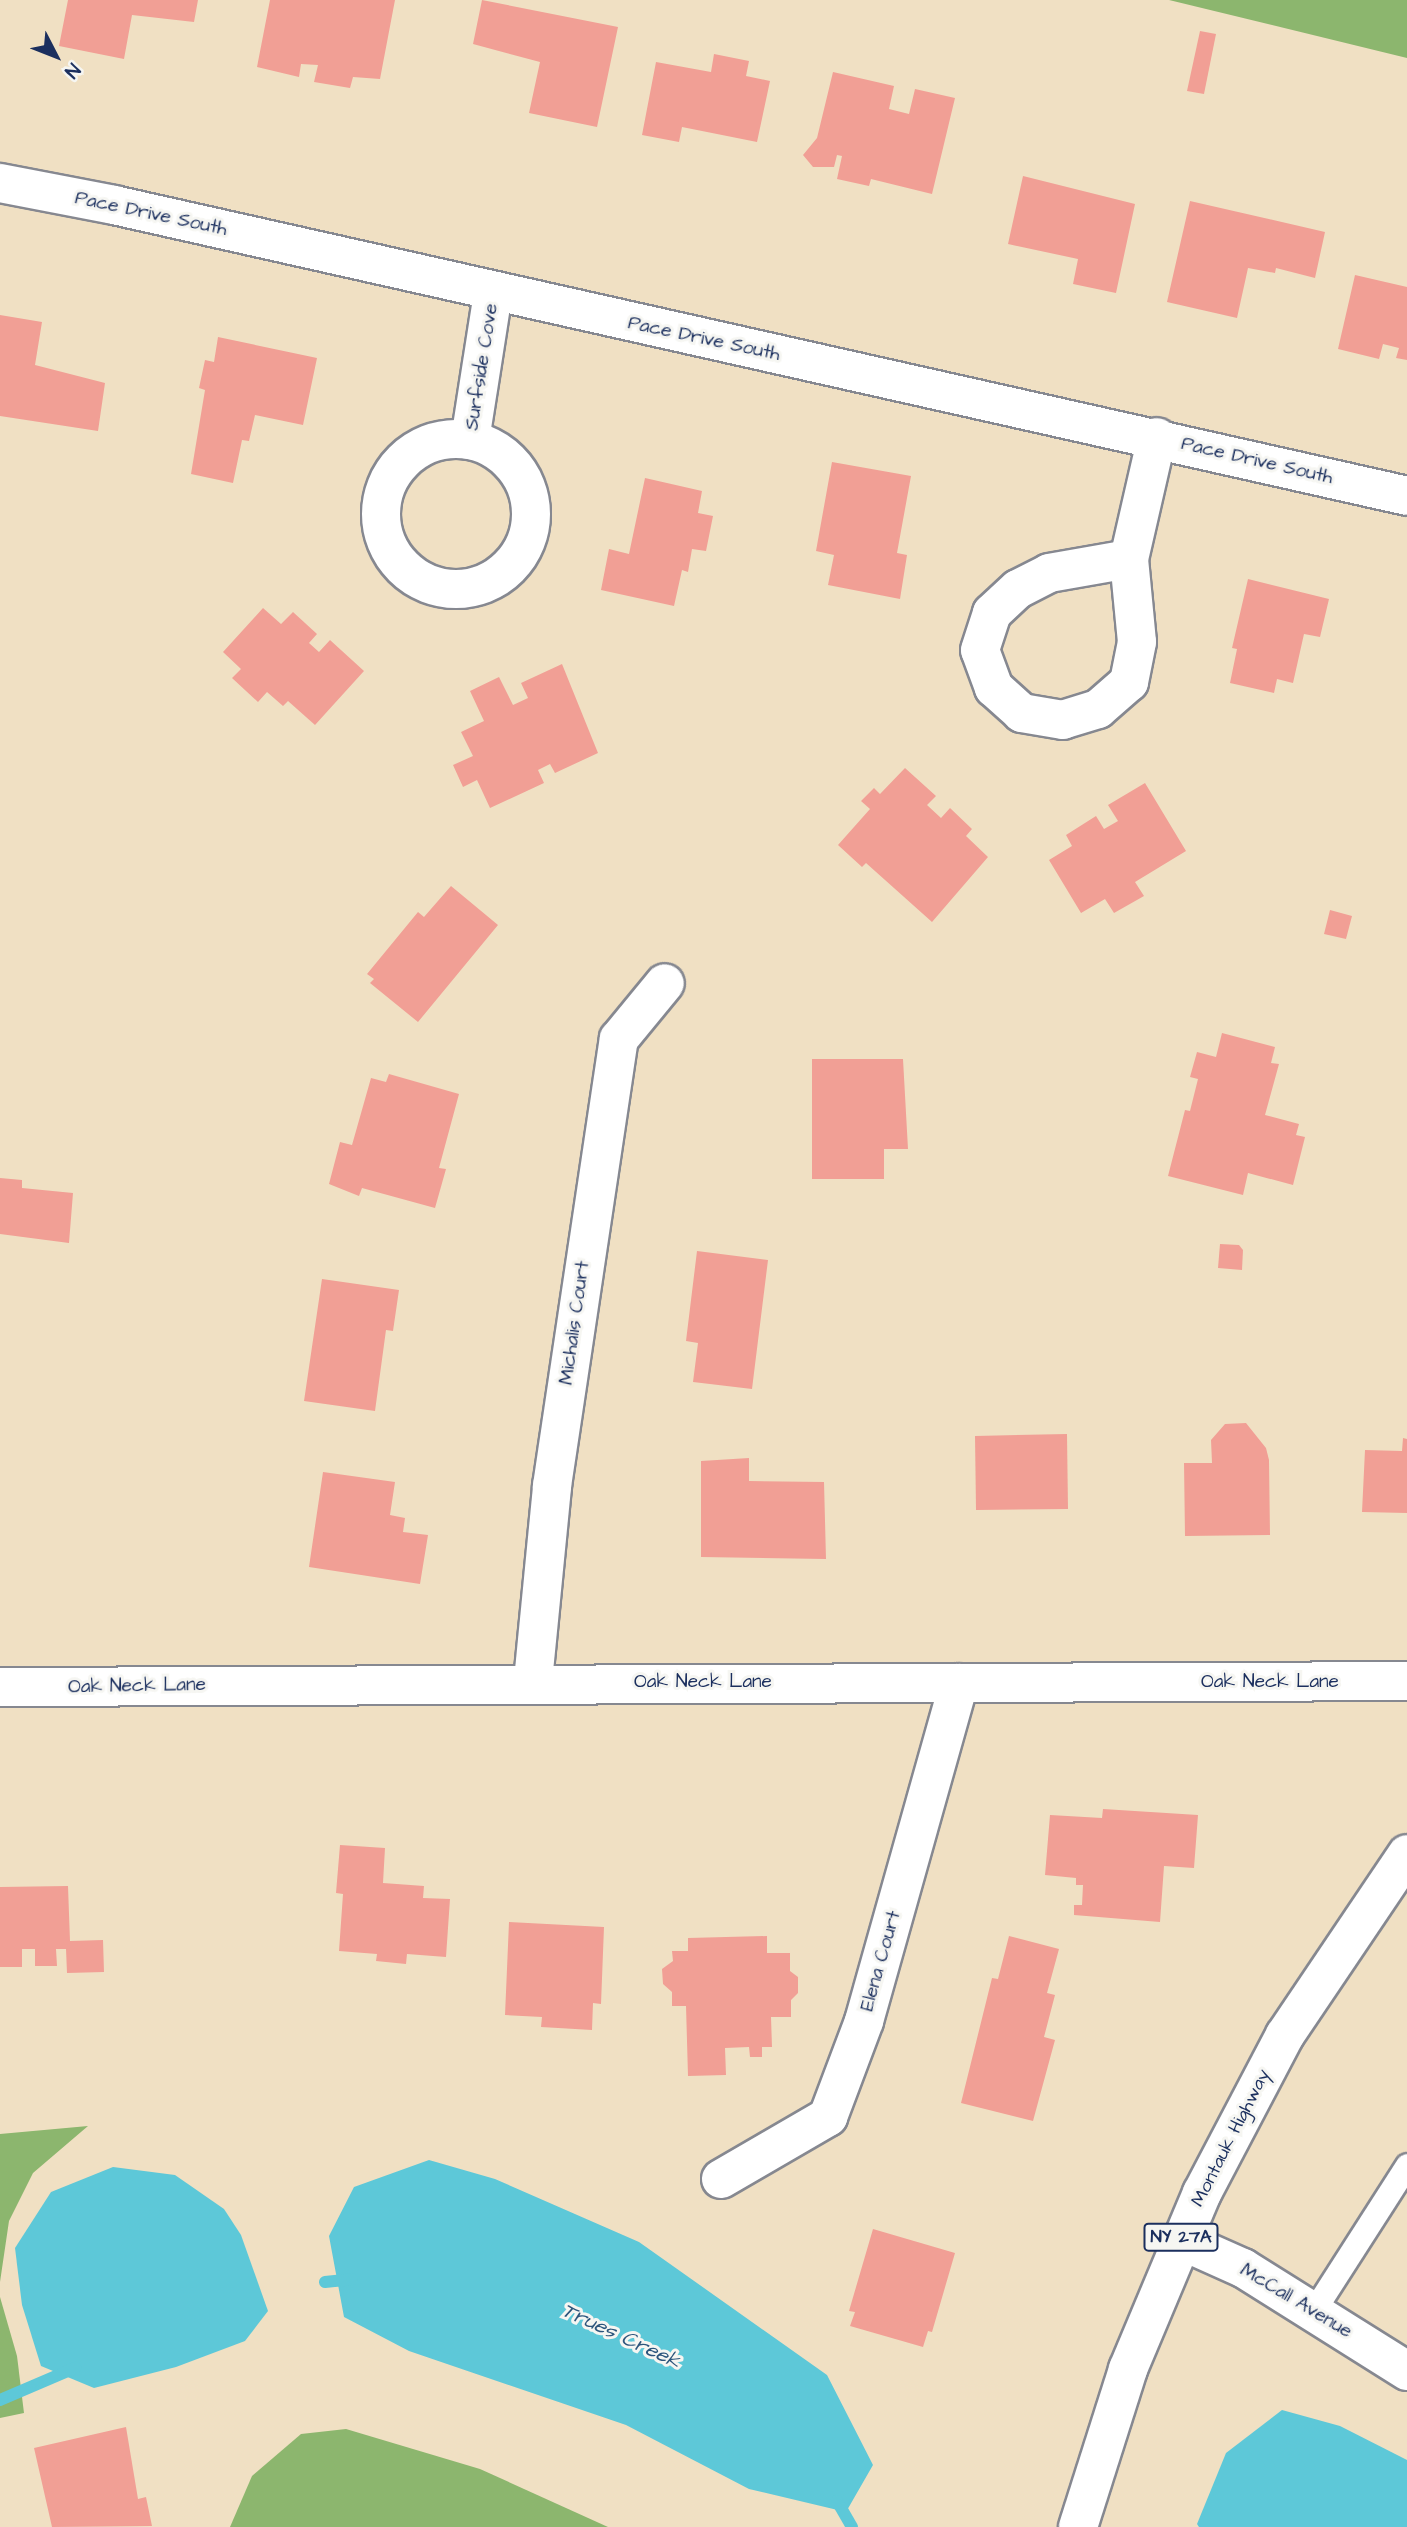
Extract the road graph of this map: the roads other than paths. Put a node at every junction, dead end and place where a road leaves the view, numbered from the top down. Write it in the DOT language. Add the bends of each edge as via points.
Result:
graph roads {
  1 [pos="0,183"];
  2 [pos="493,293"];
  3 [pos="1157,437"];
  4 [pos="470,440"];
  5 [pos="1407,496"];
  6 [pos="1129,559"];
  7 [pos="665,982"];
  8 [pos="533,1681"];
  9 [pos="1407,1681"];
  10 [pos="960,1683"];
  11 [pos="0,1687"];
  12 [pos="1407,1854"];
  13 [pos="1407,2165"];
  14 [pos="721,2179"];
  15 [pos="1180,2240"];
  16 [pos="1314,2310"];
  17 [pos="1407,2371"];
  18 [pos="1078,2527"];
  1 -- 2 [label="street, Pace Drive South"];
  2 -- 3 [label="street, Pace Drive South"];
  2 -- 4 [label="street, Surfside Cove"];
  3 -- 5 [label="street, Pace Drive South"];
  3 -- 6 [label="street"];
  6 -- 6 [label="street" via="1049,573 1018,589 992,613 980,650 994,688 1022,713 1063,720 1098,709 1129,682 1137,642"];
  7 -- 8 [label="street, Michalis Court" via="619,1039 554,1473"];
  8 -- 10 [label="street, Oak Neck Lane"];
  8 -- 11 [label="street, Oak Neck Lane"];
  9 -- 10 [label="street, Oak Neck Lane"];
  10 -- 14 [label="street, Elena Court" via="864,2021 828,2117"];
  12 -- 15 [label="street, Montauk Highway / NY 27A" via="1285,2035"];
  13 -- 16 [label="lane"];
  15 -- 16 [label="street, McCall Avenue" via="1243,2268"];
  15 -- 18 [label="street, Montauk Highway / NY 27A" via="1128,2369"];
  16 -- 17 [label="street, McCall Avenue"];
}
